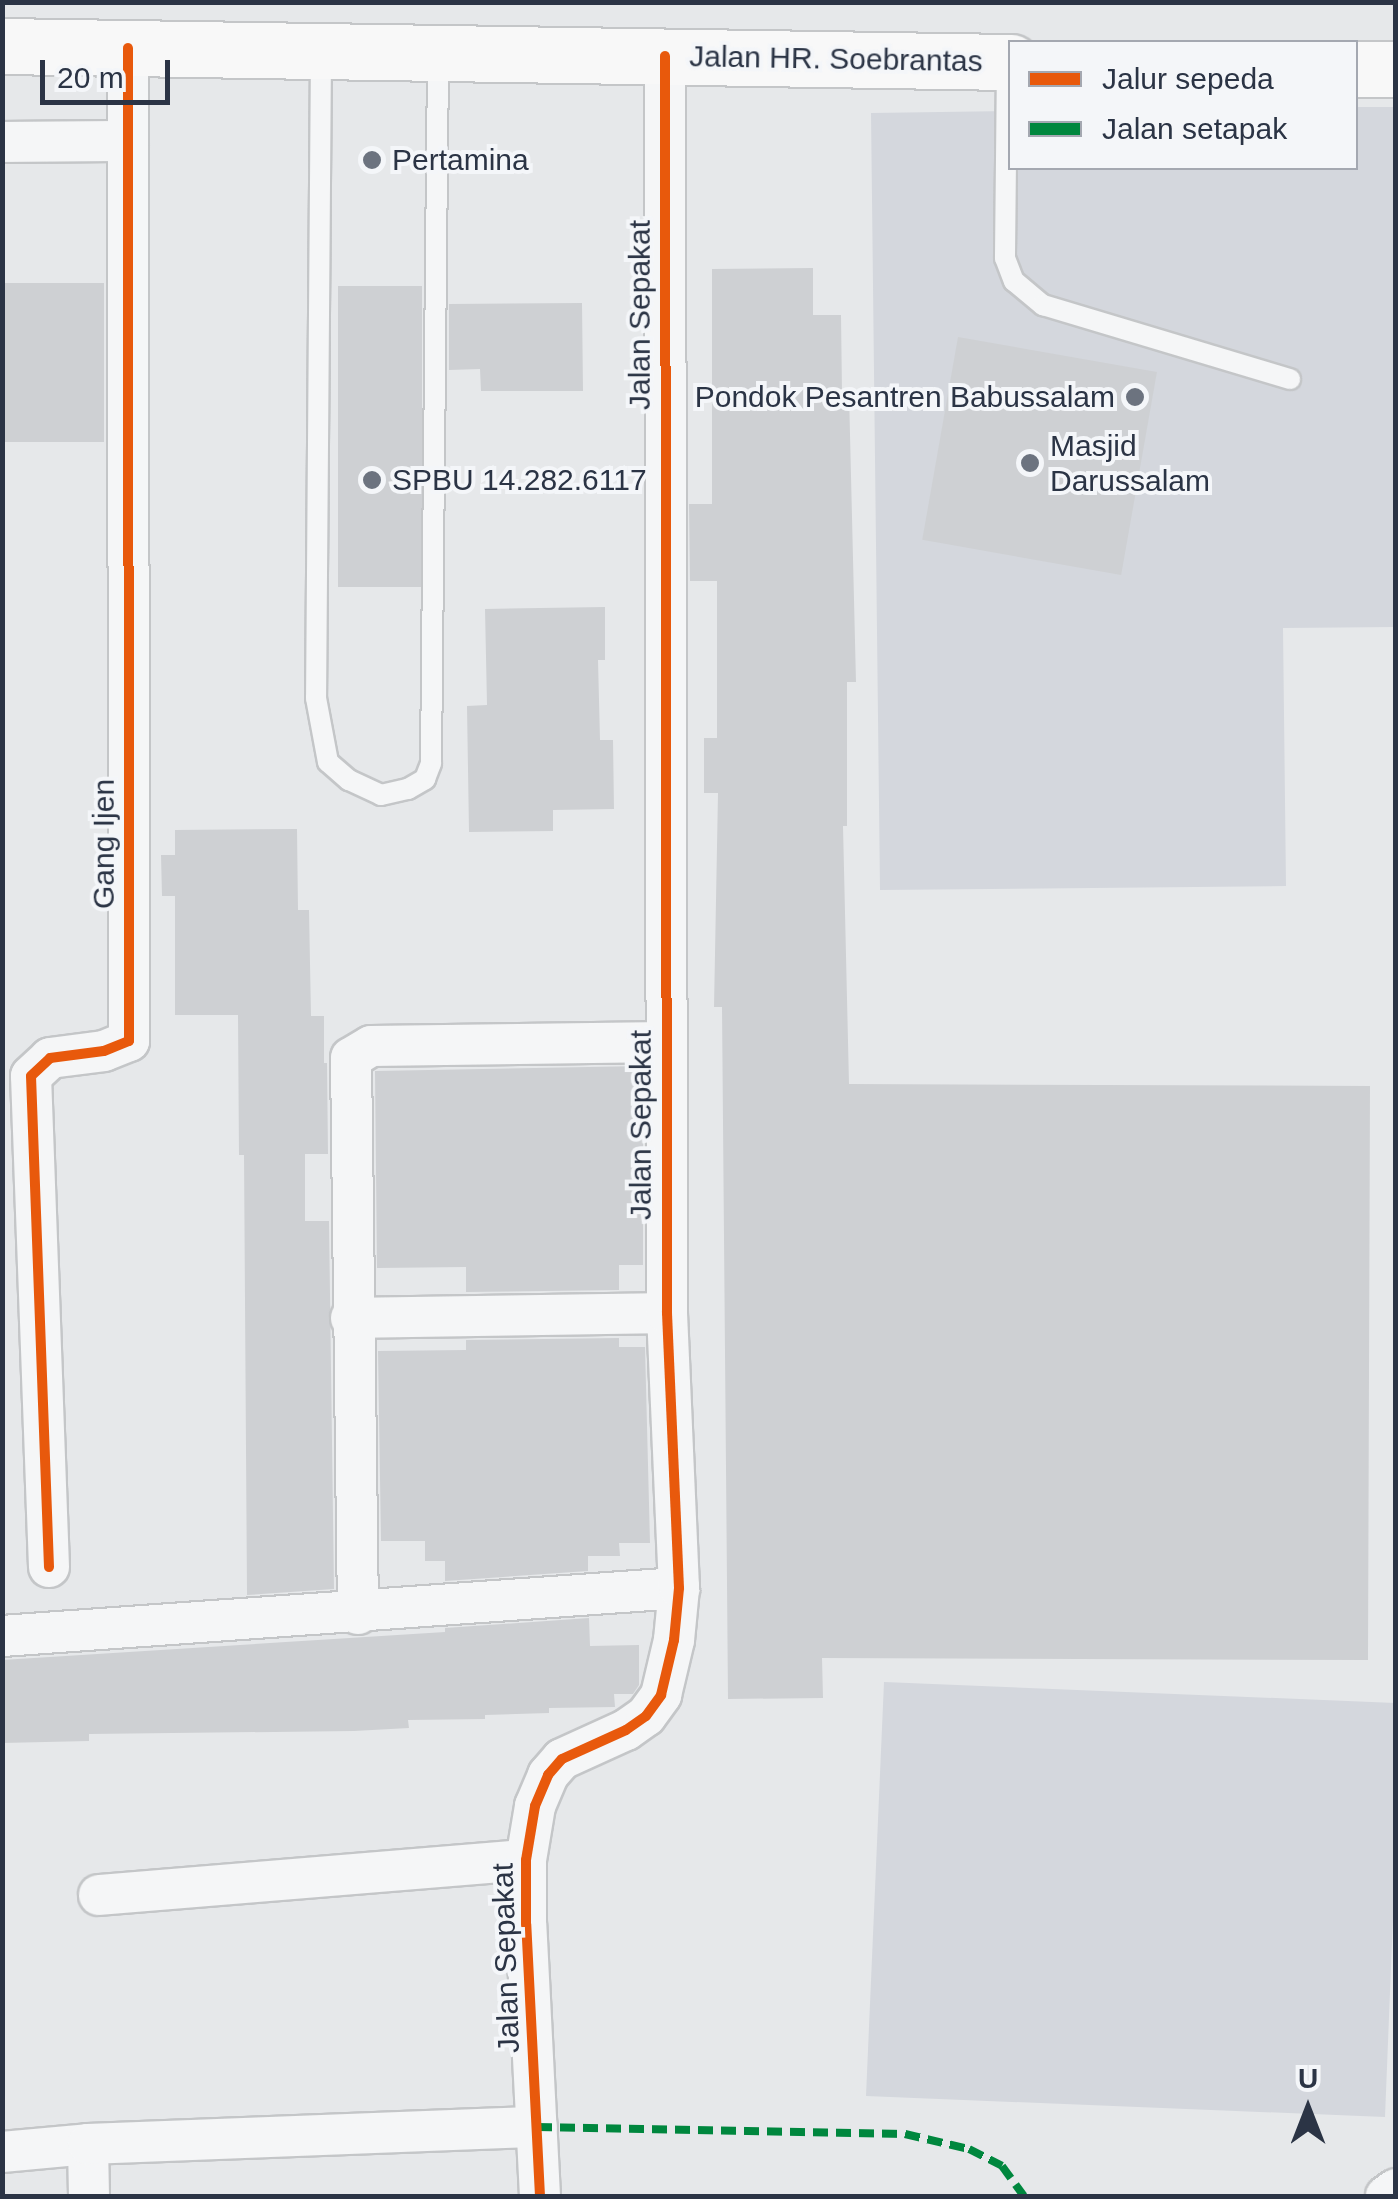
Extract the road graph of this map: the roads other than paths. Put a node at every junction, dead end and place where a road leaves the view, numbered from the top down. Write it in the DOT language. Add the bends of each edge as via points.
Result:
graph roads {
  1 [pos="2,46"];
  2 [pos="128,48"];
  3 [pos="322,53"];
  4 [pos="438,54"];
  5 [pos="665,56"];
  6 [pos="1008,62"];
  7 [pos="1358,69"];
  8 [pos="1396,70"];
  9 [pos="1008,111"];
  10 [pos="2,142"];
  11 [pos="128,142"];
  12 [pos="1290,379"];
  13 [pos="666,1042"];
  14 [pos="667,1312"];
  15 [pos="351,1318"];
  16 [pos="49,1567"];
  17 [pos="679,1588"];
  18 [pos="358,1614"];
  19 [pos="2,1636"];
  20 [pos="526,1860"];
  21 [pos="99,1895"];
  22 [pos="537,2126"];
  23 [pos="88,2144"];
  24 [pos="2,2152"];
  25 [pos="1396,2189"];
  26 [pos="89,2196"];
  27 [pos="540,2196"];
  28 [pos="1386,2196"];
  1 -- 2 [label="main road, Jalan HR. Soebrantas"];
  2 -- 3 [label="main road, Jalan HR. Soebrantas"];
  2 -- 11 [label="street, Gang Ijen"];
  3 -- 4 [label="main road, Jalan HR. Soebrantas"];
  3 -- 4 [label="lane" via="316,698 328,762 381,794 408,789 424,779 431,764"];
  4 -- 5 [label="main road, Jalan HR. Soebrantas"];
  5 -- 6 [label="main road, Jalan HR. Soebrantas"];
  5 -- 13 [label="street, Jalan Sepakat"];
  7 -- 8 [label="main road"];
  9 -- 12 [label="lane" via="1005,258 1014,281 1043,305"];
  10 -- 11 [label="street"];
  11 -- 16 [label="street, Gang Ijen" via="129,1040 104,1051 50,1058 31,1076"];
  13 -- 14 [label="street, Jalan Sepakat"];
  13 -- 15 [label="street" via="371,1046 351,1058"];
  14 -- 15 [label="street"];
  14 -- 17 [label="street, Jalan Sepakat"];
  15 -- 18 [label="street"];
  17 -- 18 [label="street"];
  17 -- 20 [label="street, Jalan Sepakat" via="661,1695 646,1716 562,1759 548,1775"];
  18 -- 19 [label="street"];
  20 -- 21 [label="street"];
  20 -- 22 [label="street, Jalan Sepakat"];
  22 -- 23 [label="street"];
  22 -- 27 [label="street, Jalan Sepakat"];
  23 -- 24 [label="street"];
  23 -- 26 [label="street"];
  25 -- 28 [label="street"];
}
